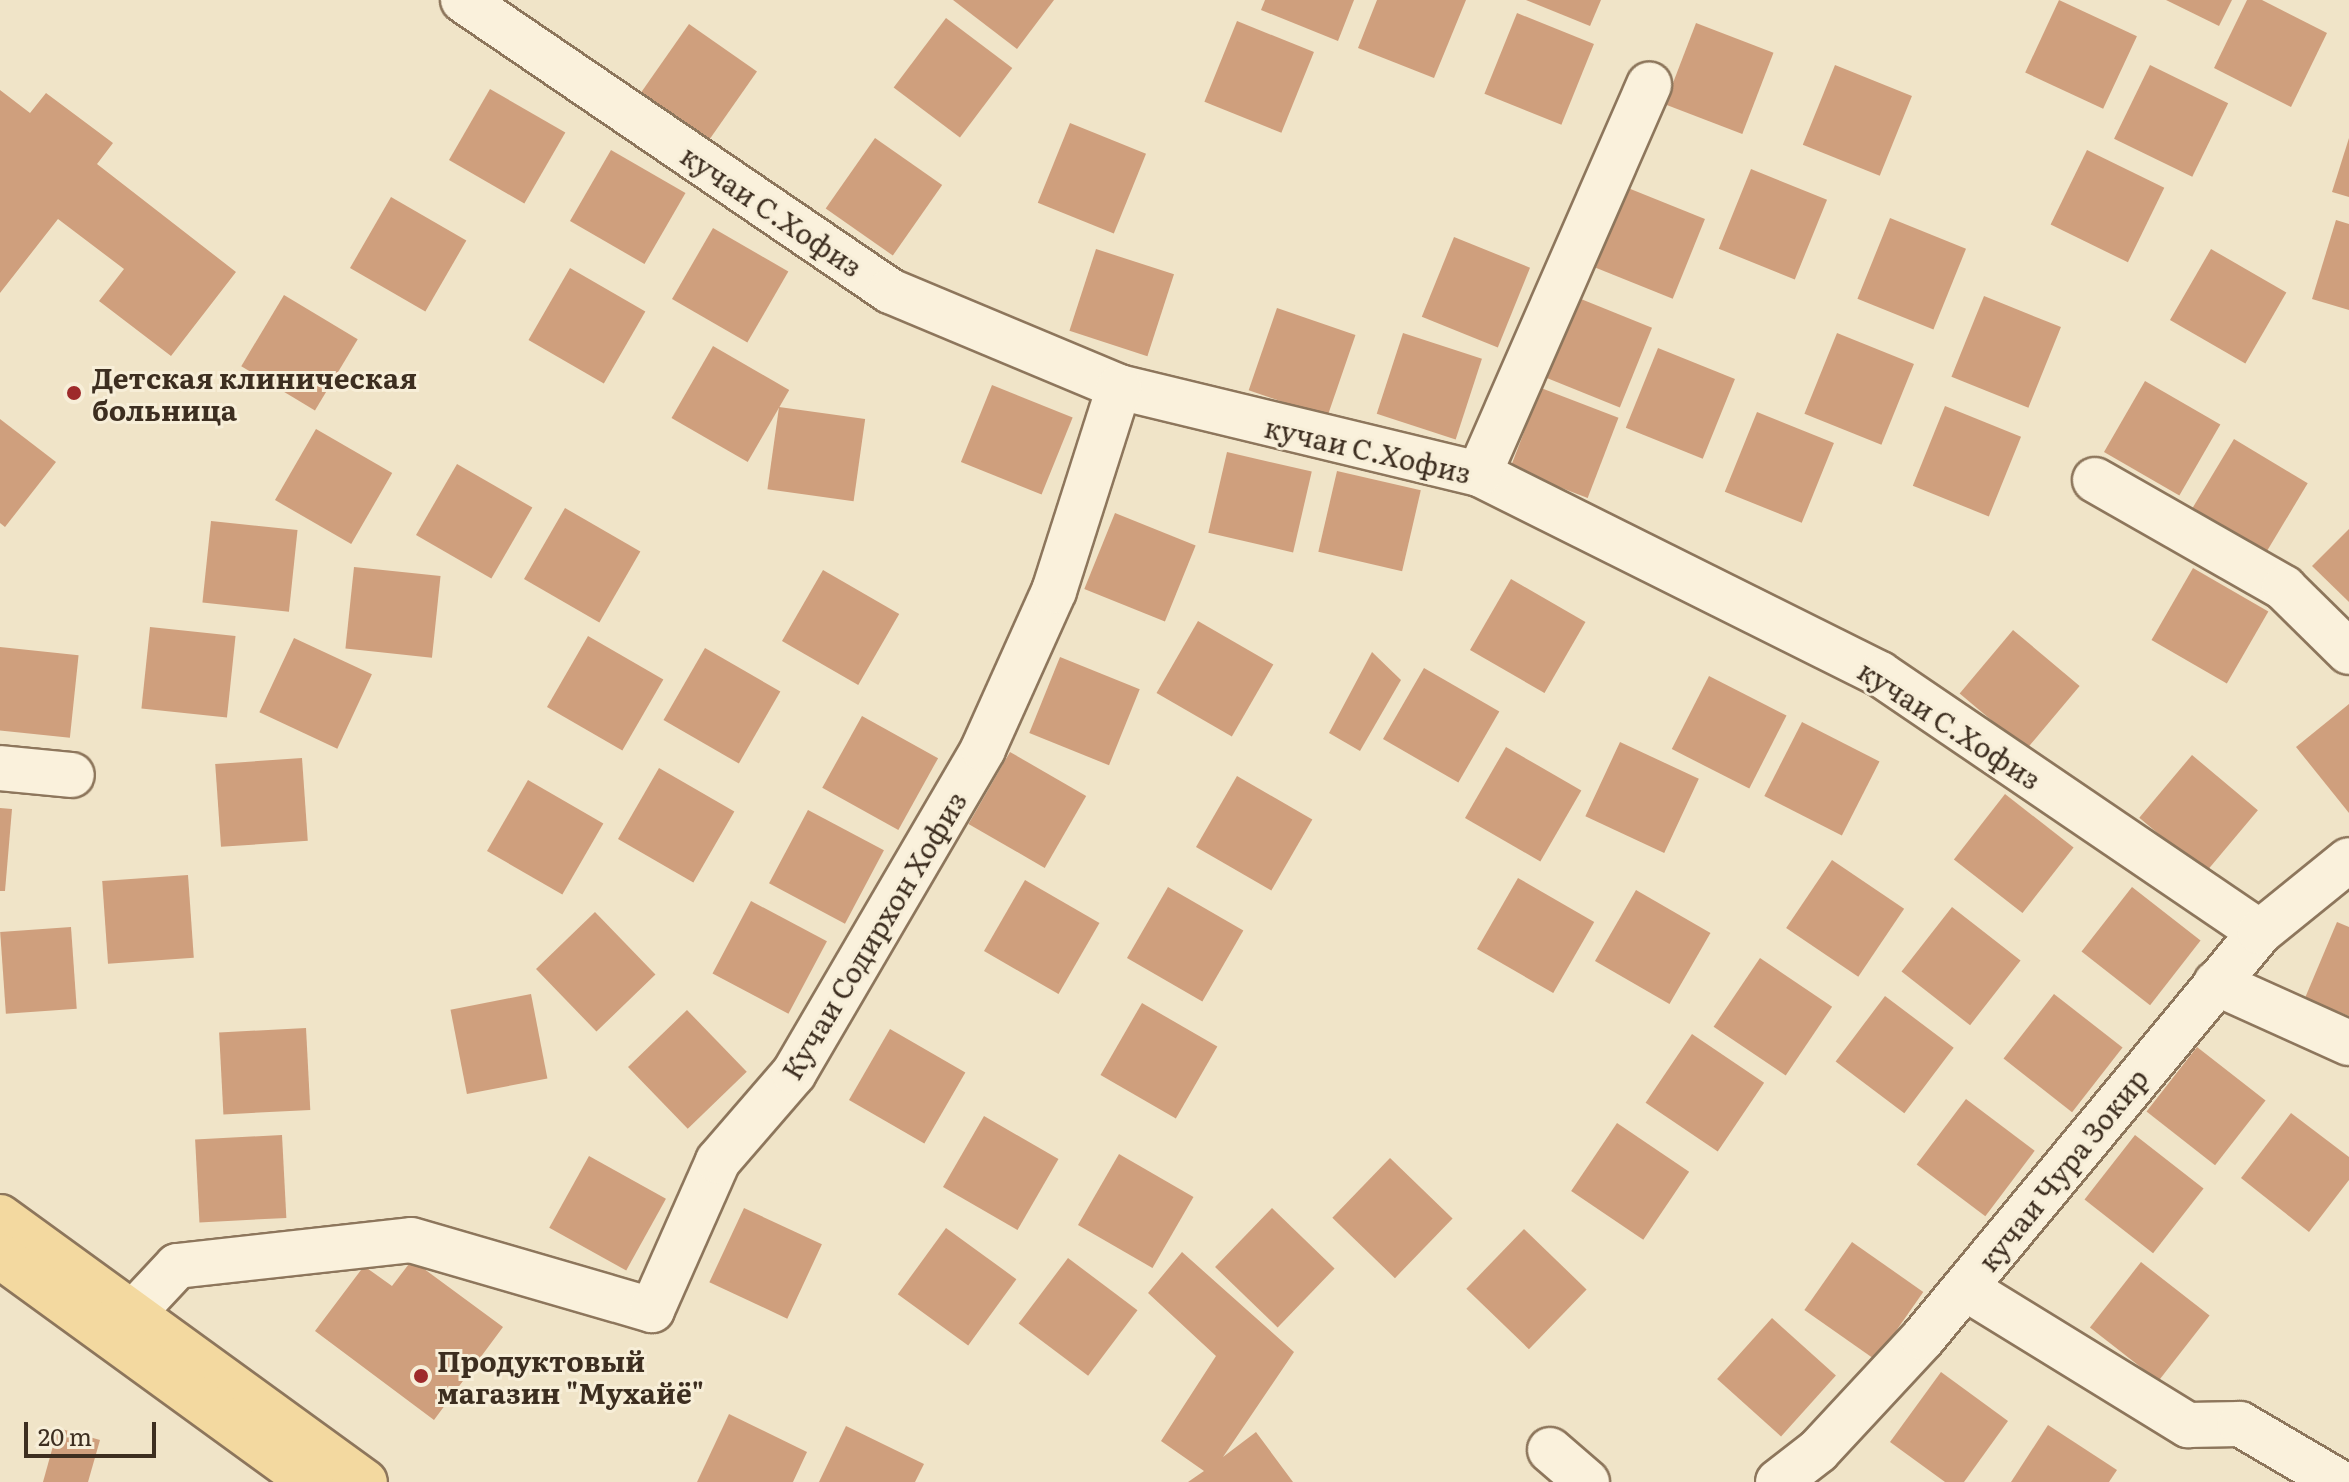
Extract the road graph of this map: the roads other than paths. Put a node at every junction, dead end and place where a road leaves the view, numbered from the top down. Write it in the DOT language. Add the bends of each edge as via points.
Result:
graph roads {
  1 [pos="463,0"];
  2 [pos="1649,84"];
  3 [pos="1119,387"];
  4 [pos="1479,474"];
  5 [pos="2095,480"];
  6 [pos="2349,652"];
  7 [pos="0,768"];
  8 [pos="72,775"];
  9 [pos="2349,860"];
  10 [pos="2260,932"];
  11 [pos="2216,983"];
  12 [pos="2349,1043"];
  13 [pos="0,1217"];
  14 [pos="0,1256"];
  15 [pos="1965,1288"];
  16 [pos="134,1312"];
  17 [pos="1550,1450"];
  18 [pos="311,1482"];
  19 [pos="365,1482"];
  20 [pos="1587,1482"];
  21 [pos="1778,1482"];
  22 [pos="2339,1482"];
  1 -- 3 [label="street, кучаи С.Хофиз" via="890,291"];
  2 -- 4 [label="street"];
  3 -- 4 [label="street, кучаи С.Хофиз"];
  3 -- 16 [label="street, Кучаи Содирхон Хофиз" via="1054,591 983,749 794,1073 718,1161 652,1310 411,1240 177,1266"];
  4 -- 10 [label="street, кучаи С.Хофиз" via="1880,674"];
  5 -- 6 [label="street" via="2284,588"];
  7 -- 8 [label="street"];
  9 -- 10 [label="street, кучаи Чура Зокир"];
  10 -- 11 [label="street, кучаи Чура Зокир"];
  11 -- 12 [label="street"];
  11 -- 15 [label="street, кучаи Чура Зокир"];
  13 -- 16 [label="main road"];
  14 -- 18 [label="main road"];
  15 -- 21 [label="street, кучаи Чура Зокир" via="1818,1451"];
  15 -- 22 [label="street" via="2188,1425 2240,1424"];
  16 -- 19 [label="main road"];
  17 -- 20 [label="street"];
}
